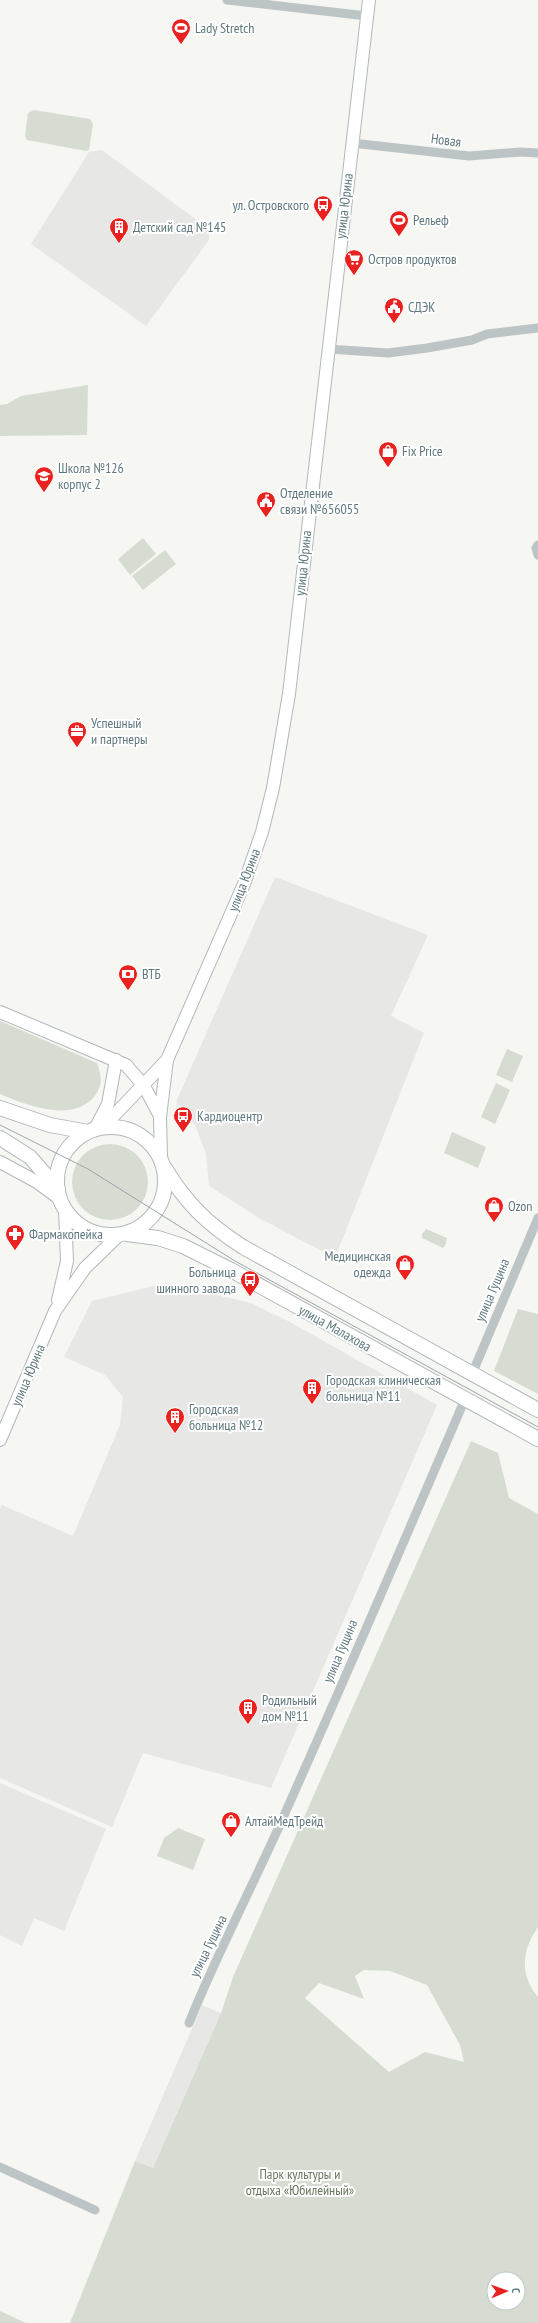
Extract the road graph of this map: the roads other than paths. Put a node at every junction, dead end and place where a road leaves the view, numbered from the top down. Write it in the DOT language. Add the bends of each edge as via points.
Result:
graph roads {
  1 [pos="227,0"];
  2 [pos="369,0"];
  3 [pos="367,16"];
  4 [pos="352,143"];
  5 [pos="538,153"];
  6 [pos="538,328"];
  7 [pos="328,349"];
  8 [pos="538,545"];
  9 [pos="538,555"];
  10 [pos="0,1012"];
  11 [pos="116,1060"];
  12 [pos="167,1060"];
  13 [pos="144,1086"];
  14 [pos="0,1108"];
  15 [pos="160,1117"];
  16 [pos="95,1130"];
  17 [pos="0,1138"];
  18 [pos="0,1162"];
  19 [pos="162,1162"];
  20 [pos="61,1199"];
  21 [pos="538,1218"];
  22 [pos="122,1235"];
  23 [pos="55,1311"];
  24 [pos="472,1374"];
  25 [pos="465,1399"];
  26 [pos="538,1410"];
  27 [pos="538,1439"];
  28 [pos="0,1440"];
  29 [pos="189,2023"];
  30 [pos="0,2167"];
  31 [pos="95,2210"];
  1 -- 3 [label="street"];
  2 -- 3 [label="main road, улица Юрина"];
  3 -- 4 [label="main road, улица Юрина"];
  4 -- 5 [label="street, Новая" via="469,156"];
  4 -- 7 [label="main road, улица Юрина"];
  6 -- 7 [label="street" via="487,334 472,340 388,353"];
  7 -- 12 [label="main road, улица Юрина" via="288,694 274,788 244,884"];
  8 -- 9 [label="street"];
  10 -- 11 [label="main road"];
  11 -- 13 [label="main road" via="126,1065"];
  11 -- 16 [label="main road" via="108,1104"];
  12 -- 13 [label="main road, улица Юрина"];
  12 -- 15 [label="main road, улица Юрина"];
  13 -- 15 [label="main road"];
  13 -- 16 [label="main road, улица Юрина"];
  14 -- 16 [label="main road" via="50,1125"];
  15 -- 19 [label="main road, улица Юрина"];
  16 -- 19 [label="main road" via="126,1129 136,1133 150,1144"];
  16 -- 20 [label="main road" via="72,1144 63,1156 57,1178"];
  17 -- 20 [label="main road" via="30,1157"];
  18 -- 20 [label="main road" via="37,1182"];
  19 -- 22 [label="main road" via="166,1188 159,1208 144,1226"];
  19 -- 24 [label="main road, улица Малахова" via="192,1207 220,1232"];
  20 -- 22 [label="main road" via="79,1225 108,1236"];
  20 -- 23 [label="main road, улица Юрина" via="67,1262"];
  21 -- 24 [label="street, улица Гущина"];
  22 -- 23 [label="main road, улица Юрина" via="85,1268"];
  22 -- 25 [label="main road, улица Малахова" via="158,1238 183,1246"];
  23 -- 28 [label="main road, улица Юрина"];
  24 -- 26 [label="main road, улица Малахова"];
  25 -- 27 [label="main road, улица Малахова"];
  25 -- 29 [label="street, улица Гущина" via="286,1812"];
  30 -- 31 [label="street"];
}
